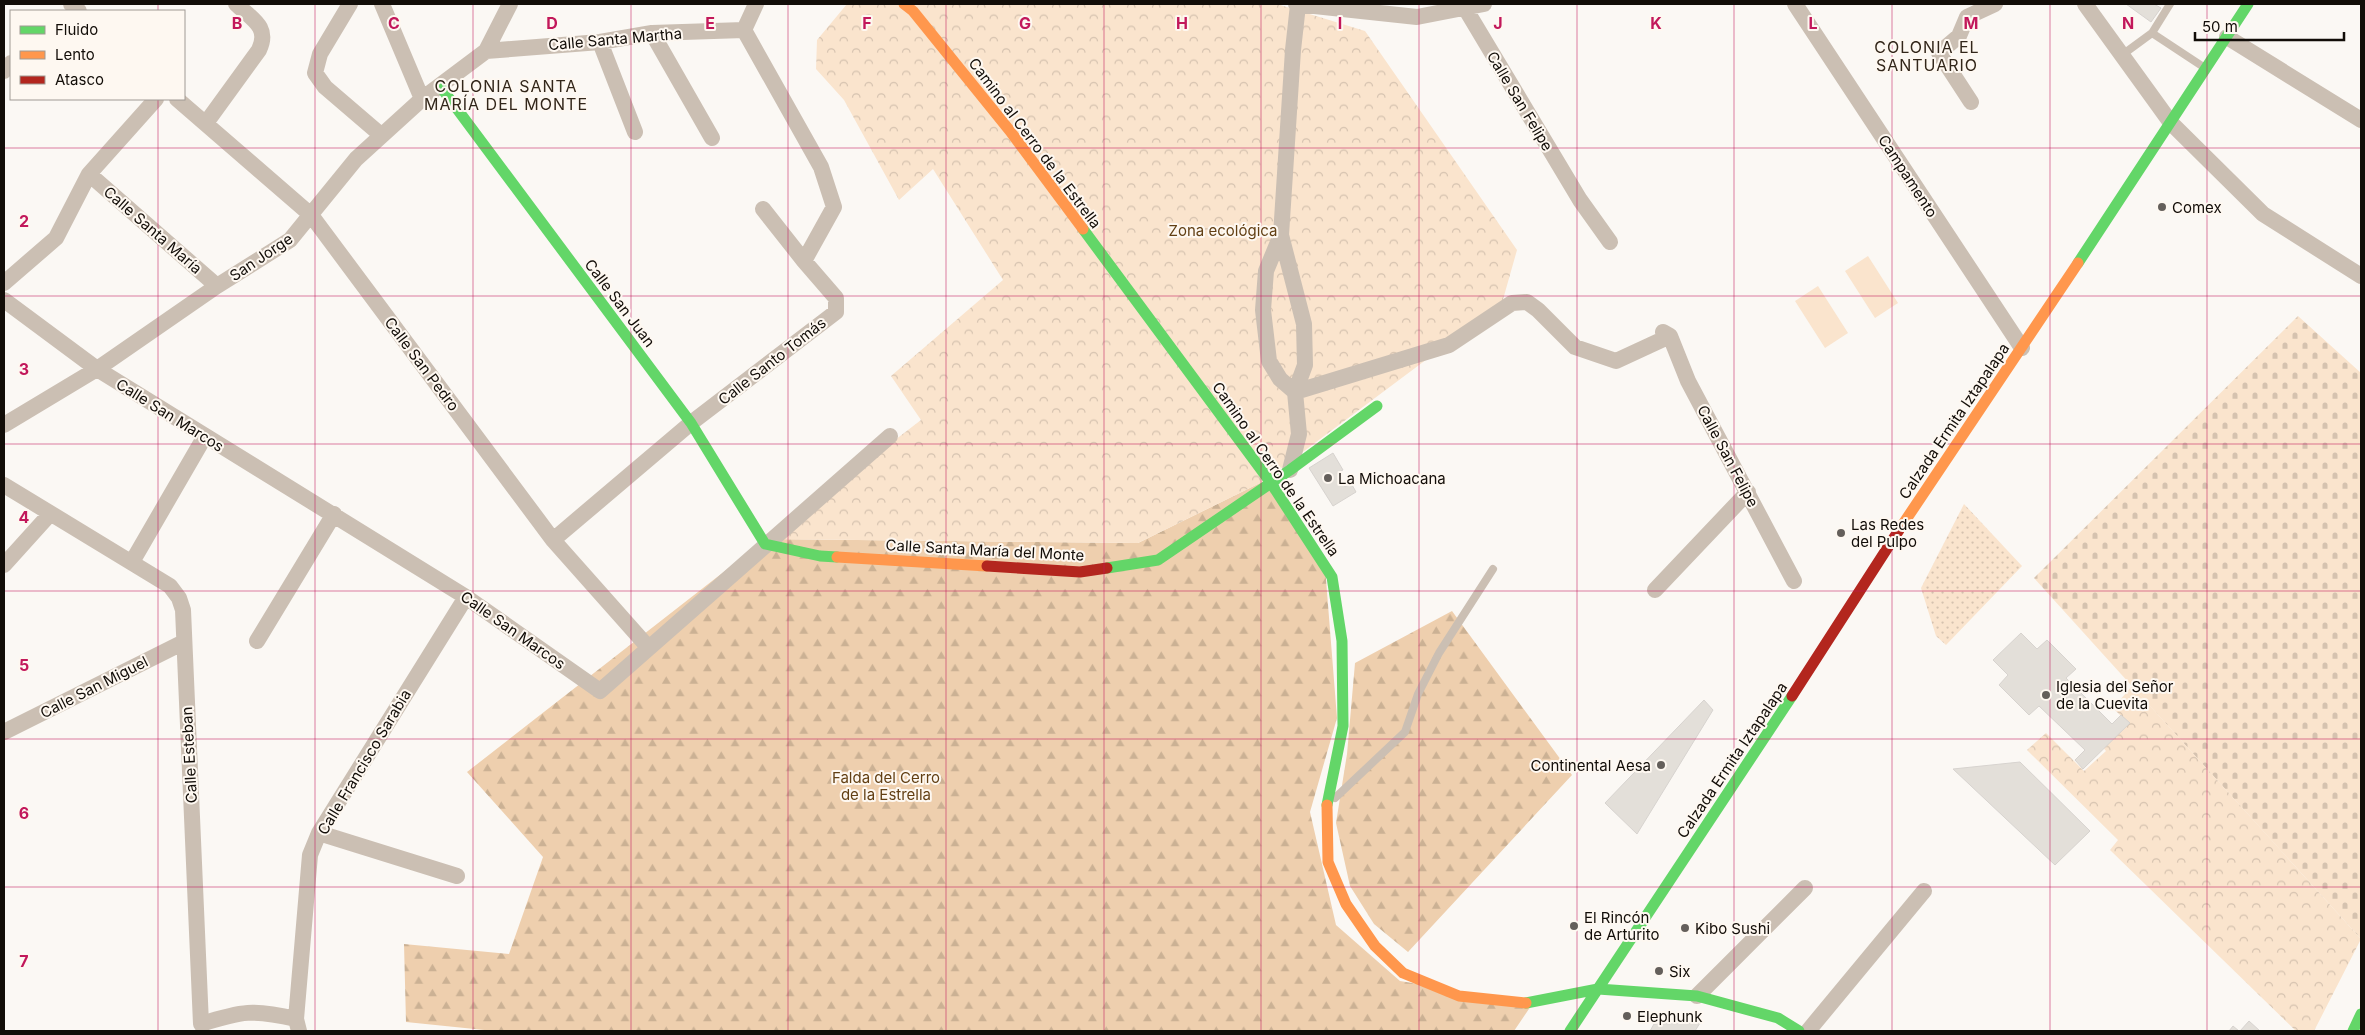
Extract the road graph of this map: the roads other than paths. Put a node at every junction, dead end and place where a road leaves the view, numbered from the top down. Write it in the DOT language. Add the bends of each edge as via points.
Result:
graph roads {
  1 [pos="236,4"];
  2 [pos="350,4"];
  3 [pos="382,4"];
  4 [pos="510,4"];
  5 [pos="756,4"];
  6 [pos="904,4"];
  7 [pos="1297,4"];
  8 [pos="1484,4"];
  9 [pos="1795,4"];
  10 [pos="1995,4"];
  11 [pos="2085,4"];
  12 [pos="2170,4"];
  13 [pos="2248,4"];
  14 [pos="1346,6"];
  15 [pos="1465,8"];
  16 [pos="1962,10"];
  17 [pos="744,30"];
  18 [pos="652,33"];
  19 [pos="2152,33"];
  20 [pos="2227,36"];
  21 [pos="600,42"];
  22 [pos="486,50"];
  23 [pos="2122,55"];
  24 [pos="2206,69"];
  25 [pos="440,86"];
  26 [pos="422,99"];
  27 [pos="155,100"];
  28 [pos="178,100"];
  29 [pos="1971,102"];
  30 [pos="2361,120"];
  31 [pos="206,123"];
  32 [pos="2171,123"];
  33 [pos="635,132"];
  34 [pos="381,136"];
  35 [pos="712,138"];
  36 [pos="89,174"];
  37 [pos="763,209"];
  38 [pos="311,215"];
  39 [pos="1281,235"];
  40 [pos="1610,242"];
  41 [pos="804,261"];
  42 [pos="2361,276"];
  43 [pos="4,283"];
  44 [pos="217,286"];
  45 [pos="4,300"];
  46 [pos="2022,348"];
  47 [pos="97,369"];
  48 [pos="1296,392"];
  49 [pos="1377,406"];
  50 [pos="691,424"];
  51 [pos="4,426"];
  52 [pos="205,436"];
  53 [pos="890,436"];
  54 [pos="1290,470"];
  55 [pos="1270,483"];
  56 [pos="4,485"];
  57 [pos="1748,492"];
  58 [pos="50,514"];
  59 [pos="334,514"];
  60 [pos="553,540"];
  61 [pos="765,544"];
  62 [pos="132,562"];
  63 [pos="4,565"];
  64 [pos="1493,569"];
  65 [pos="1794,581"];
  66 [pos="1655,590"];
  67 [pos="466,597"];
  68 [pos="257,641"];
  69 [pos="184,642"];
  70 [pos="648,647"];
  71 [pos="4,732"];
  72 [pos="1327,804"];
  73 [pos="320,833"];
  74 [pos="457,876"];
  75 [pos="1805,888"];
  76 [pos="1924,891"];
  77 [pos="1598,989"];
  78 [pos="1697,996"];
  79 [pos="2361,1014"];
  80 [pos="298,1025"];
  81 [pos="1570,1031"];
  82 [pos="1799,1031"];
  83 [pos="1808,1031"];
  84 [pos="2353,1031"];
  1 -- 31 [label="street" via="262,29 264,40"];
  2 -- 34 [label="street" via="320,54 315,72 325,87"];
  3 -- 26 [label="street"];
  4 -- 22 [label="street"];
  5 -- 17 [label="street"];
  6 -- 55 [label="street, Camino al Cerro de la Estrella" via="1010,131"];
  7 -- 14 [label="street"];
  7 -- 39 [label="street"];
  8 -- 15 [label="street"];
  9 -- 46 [label="street, Campamento"];
  10 -- 16 [label="street"];
  11 -- 23 [label="street"];
  12 -- 19 [label="lane"];
  13 -- 20 [label="street, Calzada Ermita Iztapalapa"];
  14 -- 15 [label="street" via="1417,17"];
  15 -- 40 [label="street, Calle San Felipe" via="1580,200"];
  16 -- 29 [label="street" via="1959,36 1939,52"];
  17 -- 18 [label="street, Calle Santa Martha"];
  17 -- 41 [label="street" via="821,167 834,207"];
  18 -- 21 [label="street, Calle Santa Martha"];
  18 -- 35 [label="street"];
  19 -- 23 [label="lane"];
  19 -- 24 [label="lane"];
  20 -- 24 [label="street, Calzada Ermita Iztapalapa"];
  20 -- 30 [label="street"];
  21 -- 22 [label="street, Calle Santa Martha"];
  21 -- 33 [label="street"];
  22 -- 25 [label="street, San Jorge"];
  23 -- 32 [label="street"];
  24 -- 32 [label="street, Calzada Ermita Iztapalapa"];
  25 -- 26 [label="street, San Jorge"];
  25 -- 50 [label="street, Calle San Juan"];
  26 -- 34 [label="street, San Jorge"];
  27 -- 36 [label="street"];
  28 -- 31 [label="street, Calle San Pedro"];
  31 -- 38 [label="street, Calle San Pedro"];
  32 -- 42 [label="street" via="2263,214"];
  32 -- 46 [label="street, Calzada Ermita Iztapalapa"];
  34 -- 38 [label="street, San Jorge" via="356,159"];
  36 -- 43 [label="street" via="56,238"];
  36 -- 44 [label="street, Calle Santa María"];
  37 -- 41 [label="street"];
  38 -- 44 [label="street, San Jorge" via="290,240"];
  38 -- 60 [label="street, Calle San Pedro"];
  39 -- 48 [label="street" via="1304,324 1305,366"];
  39 -- 48 [label="street" via="1266,272 1263,310 1269,361 1280,379"];
  41 -- 50 [label="street, Calle Santo Tomás" via="836,298 836,312"];
  44 -- 47 [label="street, San Jorge"];
  45 -- 47 [label="street, Calle San Marcos"];
  46 -- 77 [label="street, Calzada Ermita Iztapalapa" via="1919,498"];
  47 -- 51 [label="street, San Jorge"];
  47 -- 52 [label="street, Calle San Marcos"];
  48 -- 54 [label="street" via="1299,434"];
  48 -- 57 [label="street, Calle San Felipe" via="1449,345 1512,303 1527,302 1575,347 1616,361 1666,334"];
  49 -- 54 [label="street, Calle Santa María del Monte"];
  50 -- 60 [label="street, Calle Santo Tomás"];
  50 -- 61 [label="street, Calle San Juan"];
  52 -- 59 [label="street, Calle San Marcos"];
  52 -- 62 [label="street"];
  53 -- 61 [label="street, Calle San Marcos"];
  54 -- 55 [label="street, Calle Santa María del Monte"];
  55 -- 61 [label="street, Calle Santa María del Monte" via="1158,560 1080,572 820,556"];
  55 -- 72 [label="street, Camino al Cerro de la Estrella" via="1332,577 1342,641 1343,726"];
  56 -- 58 [label="street, Calle Esteban"];
  57 -- 65 [label="street, Calle San Felipe"];
  57 -- 66 [label="street"];
  58 -- 62 [label="street, Calle Esteban"];
  58 -- 63 [label="street"];
  59 -- 67 [label="street, Calle San Marcos"];
  59 -- 68 [label="street"];
  60 -- 70 [label="street, Calle San Pedro"];
  61 -- 70 [label="street, Calle San Marcos"];
  62 -- 69 [label="street, Calle Esteban" via="170,586 179,598 183,610"];
  64 -- 72 [label="lane" via="1438,653 1418,694 1405,732"];
  67 -- 70 [label="street, Calle San Marcos" via="600,691"];
  67 -- 73 [label="street, Calle Francisco Sarabia"];
  69 -- 71 [label="street, Calle San Miguel"];
  69 -- 80 [label="street, Calle Esteban" via="201,1024 238,1012 267,1012"];
  72 -- 77 [label="street, Camino al Cerro de la Estrella" via="1328,862 1346,904 1375,946 1403,973 1458,996 1531,1003"];
  73 -- 74 [label="street"];
  73 -- 80 [label="street, Calle Francisco Sarabia" via="310,855"];
  75 -- 78 [label="street"];
  76 -- 83 [label="street"];
  77 -- 78 [label="street, Camino al Cerro de la Estrella"];
  77 -- 81 [label="street, Calzada Ermita Iztapalapa"];
  78 -- 82 [label="street, Camino al Cerro de la Estrella" via="1778,1018"];
  79 -- 84 [label="street"];
}
